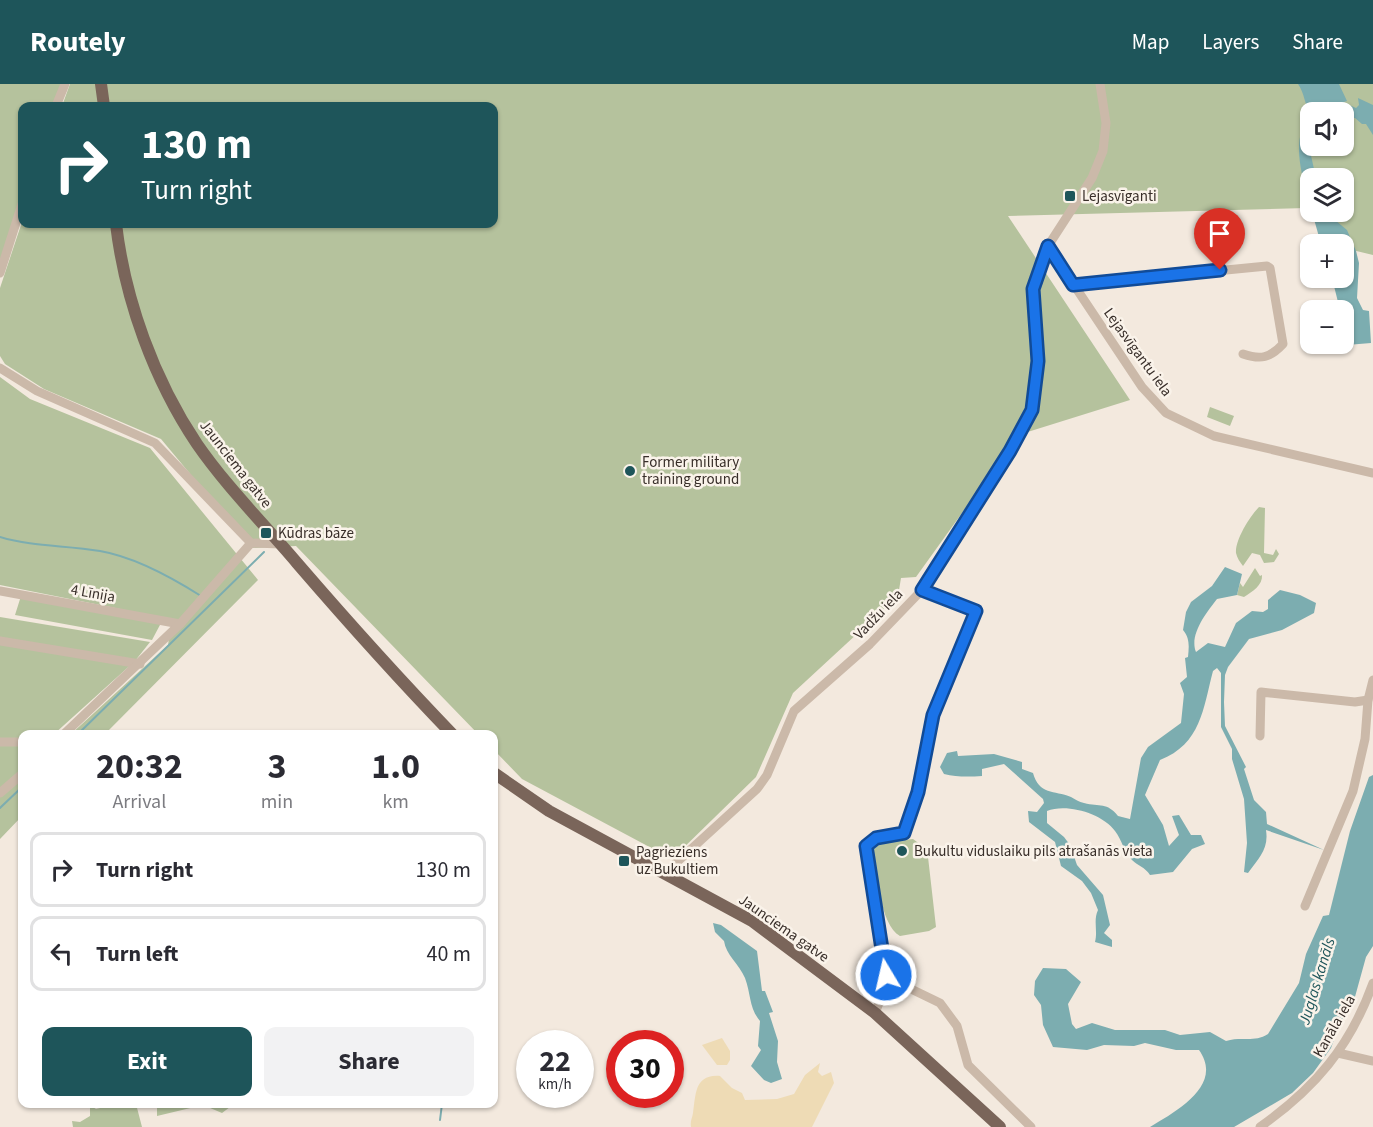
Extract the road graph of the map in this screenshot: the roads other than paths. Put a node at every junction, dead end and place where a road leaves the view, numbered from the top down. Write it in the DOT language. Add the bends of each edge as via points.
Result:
graph roads {
  1 [pos="65,84"];
  2 [pos="101,84"];
  3 [pos="1100,84"];
  4 [pos="58,102"];
  5 [pos="103,102"];
  6 [pos="18,217"];
  7 [pos="117,228"];
  8 [pos="1048,246"];
  9 [pos="0,273"];
  10 [pos="1073,285"];
  11 [pos="1243,354"];
  12 [pos="0,368"];
  13 [pos="1373,473"];
  14 [pos="251,543"];
  15 [pos="281,543"];
  16 [pos="922,590"];
  17 [pos="0,591"];
  18 [pos="180,624"];
  19 [pos="0,641"];
  20 [pos="140,664"];
  21 [pos="1373,681"];
  22 [pos="1368,700"];
  23 [pos="68,730"];
  24 [pos="448,730"];
  25 [pos="1260,736"];
  26 [pos="0,742"];
  27 [pos="18,742"];
  28 [pos="18,777"];
  29 [pos="498,777"];
  30 [pos="0,793"];
  31 [pos="666,872"];
  32 [pos="1305,906"];
  33 [pos="1373,983"];
  34 [pos="885,988"];
  35 [pos="874,1013"];
  36 [pos="1338,1053"];
  37 [pos="1373,1061"];
  38 [pos="1000,1127"];
  39 [pos="1031,1127"];
  40 [pos="1260,1127"];
  1 -- 4 [label="street"];
  2 -- 5 [label="main road"];
  3 -- 8 [label="street, Vadžu iela" via="1106,123 1103,151 1092,178"];
  6 -- 9 [label="street"];
  7 -- 15 [label="main road, Jaunciema gatve" via="127,286 162,382 198,444"];
  8 -- 10 [label="street, Lejasvīgantu iela"];
  8 -- 16 [label="street, Vadžu iela" via="1033,289 1038,361 1032,410"];
  10 -- 11 [label="street" via="1266,266 1270,268 1283,344 1276,352 1258,359"];
  10 -- 13 [label="street, Lejasvīgantu iela" via="1142,387 1166,413 1214,436"];
  12 -- 14 [label="street" via="37,391 154,443"];
  14 -- 15 [label="street"];
  14 -- 18 [label="street"];
  15 -- 24 [label="main road, Jaunciema gatve"];
  16 -- 31 [label="street, Vadžu iela" via="870,644 794,711 767,775 757,789"];
  16 -- 34 [label="street" via="976,611 933,715 918,792 904,833 876,838 866,846"];
  17 -- 18 [label="street, 4 Līnija"];
  18 -- 20 [label="street"];
  19 -- 20 [label="street"];
  20 -- 23 [label="street"];
  21 -- 22 [label="street"];
  22 -- 25 [label="street" via="1261,692"];
  22 -- 32 [label="street" via="1365,739 1353,791"];
  26 -- 27 [label="street"];
  28 -- 30 [label="street"];
  29 -- 31 [label="main road, Jaunciema gatve" via="549,811"];
  31 -- 35 [label="main road, Jaunciema gatve" via="752,921"];
  33 -- 36 [label="street, Kanāla iela"];
  34 -- 35 [label="street"];
  34 -- 39 [label="street" via="909,988 940,1003 957,1026 968,1065"];
  35 -- 38 [label="main road, Jaunciema gatve"];
  36 -- 37 [label="street"];
  36 -- 40 [label="street, Kanāla iela" via="1311,1087"];
}
